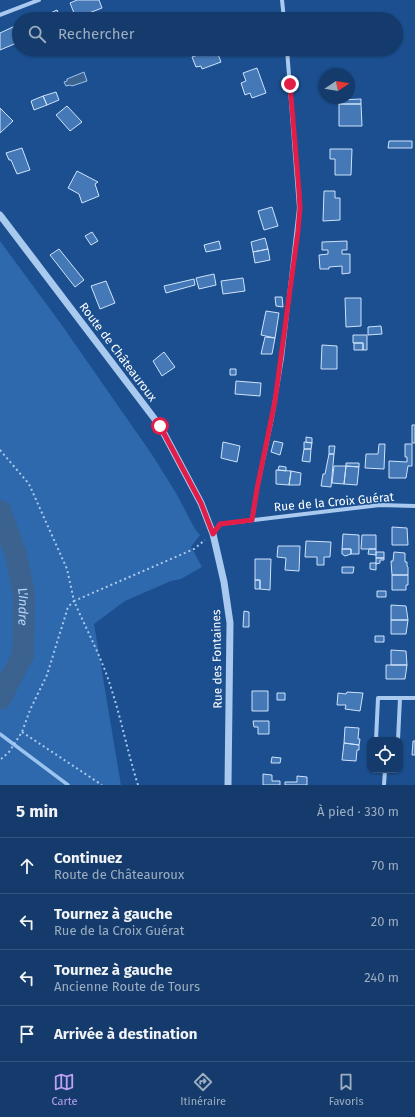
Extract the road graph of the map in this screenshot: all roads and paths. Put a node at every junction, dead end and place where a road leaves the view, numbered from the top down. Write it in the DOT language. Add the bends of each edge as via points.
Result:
graph roads {
  1 [pos="40,0"];
  2 [pos="282,0"];
  3 [pos="283,12"];
  4 [pos="0,15"];
  5 [pos="288,56"];
  6 [pos="0,215"];
  7 [pos="0,450"];
  8 [pos="415,506"];
  9 [pos="252,520"];
  10 [pos="213,534"];
  11 [pos="74,601"];
  12 [pos="400,698"];
  13 [pos="415,698"];
  14 [pos="22,732"];
  15 [pos="376,737"];
  16 [pos="398,737"];
  17 [pos="0,760"];
  18 [pos="385,773"];
  19 [pos="102,785"];
  20 [pos="138,785"];
  21 [pos="228,785"];
  22 [pos="384,785"];
  1 -- 4 [label="street"];
  2 -- 3 [label="street"];
  5 -- 9 [label="street" via="300,208 283,350"];
  6 -- 10 [label="street, Route de Châteauroux" via="160,426 201,503"];
  7 -- 11 [label="path" via="29,484 67,570"];
  8 -- 9 [label="street, Rue de la Croix Guérat" via="380,505"];
  9 -- 10 [label="street, Rue de la Croix Guérat" via="220,524"];
  10 -- 11 [label="path" via="194,549"];
  10 -- 21 [label="street, Rue des Fontaines" via="230,623"];
  11 -- 14 [label="path" via="68,607 47,675"];
  11 -- 20 [label="path" via="103,664"];
  12 -- 13 [label="street"];
  12 -- 15 [label="street" via="378,698"];
  12 -- 16 [label="street"];
  14 -- 17 [label="path" via="9,752"];
  14 -- 19 [label="path"];
  18 -- 22 [label="street"];
}
